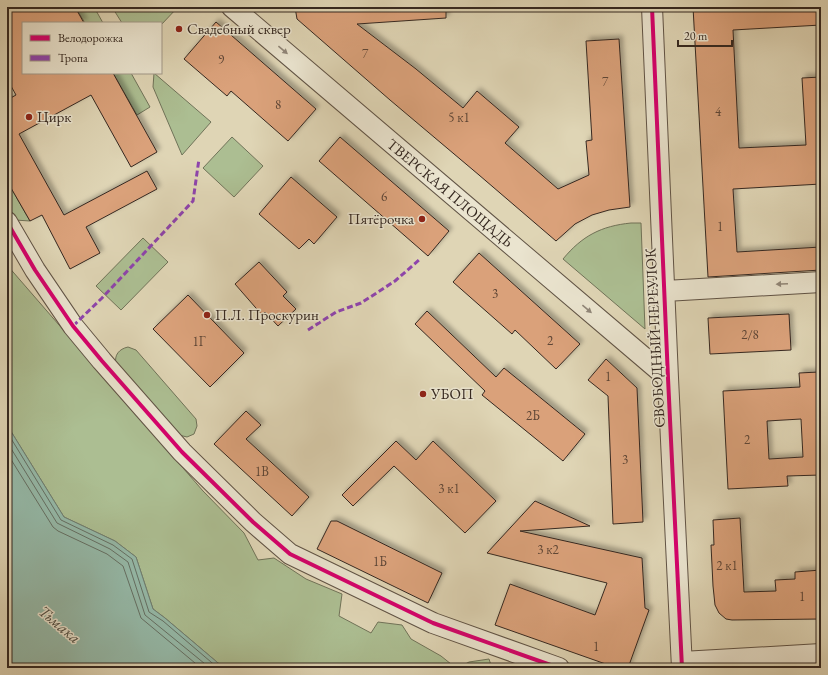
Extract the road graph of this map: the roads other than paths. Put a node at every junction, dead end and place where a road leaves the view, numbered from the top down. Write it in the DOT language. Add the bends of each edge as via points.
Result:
graph roads {
  1 [pos="232,7"];
  2 [pos="259,7"];
  3 [pos="652,7"];
  4 [pos="259,30"];
  5 [pos="7,222"];
  6 [pos="821,282"];
  7 [pos="665,291"];
  8 [pos="668,378"];
  9 [pos="821,654"];
  10 [pos="682,665"];
  11 [pos="559,668"];
  1 -- 4 [label="street, ТВЕРСКАЯ ПЛОЩАДЬ"];
  2 -- 4 [label="street"];
  3 -- 7 [label="street, СВОБОДНЫЙ ПЕРЕУЛОК"];
  4 -- 8 [label="street, ТВЕРСКАЯ ПЛОЩАДЬ, one-way"];
  5 -- 11 [label="street" via="35,270 73,326 102,361 182,452 253,522 290,554 433,623"];
  6 -- 7 [label="street, one-way"];
  7 -- 8 [label="street, СВОБОДНЫЙ ПЕРЕУЛОК"];
  8 -- 10 [label="street, СВОБОДНЫЙ ПЕРЕУЛОК"];
  9 -- 10 [label="street"];
}
